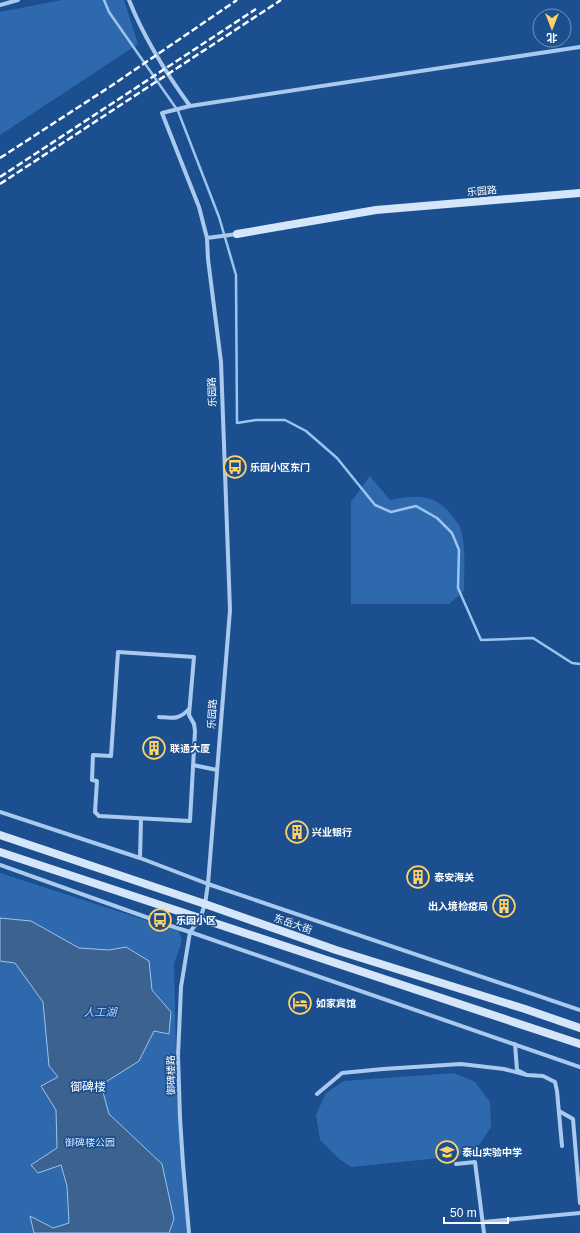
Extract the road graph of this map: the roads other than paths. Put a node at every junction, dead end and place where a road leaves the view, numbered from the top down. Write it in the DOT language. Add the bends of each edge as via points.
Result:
graph roads {
  1 [pos="18,0"];
  2 [pos="129,0"];
  3 [pos="0,5"];
  4 [pos="580,47"];
  5 [pos="190,106"];
  6 [pos="580,193"];
  7 [pos="237,234"];
  8 [pos="207,238"];
  9 [pos="190,709"];
  10 [pos="159,717"];
  11 [pos="193,765"];
  12 [pos="218,770"];
  13 [pos="0,812"];
  14 [pos="141,819"];
  15 [pos="0,835"];
  16 [pos="0,852"];
  17 [pos="140,858"];
  18 [pos="0,865"];
  19 [pos="208,884"];
  20 [pos="205,904"];
  21 [pos="200,919"];
  22 [pos="190,932"];
  23 [pos="580,1010"];
  24 [pos="580,1028"];
  25 [pos="514,1044"];
  26 [pos="580,1045"];
  27 [pos="580,1067"];
  28 [pos="504,1069"];
  29 [pos="517,1070"];
  30 [pos="527,1075"];
  31 [pos="318,1094"];
  32 [pos="559,1112"];
  33 [pos="562,1146"];
  34 [pos="456,1164"];
  35 [pos="580,1202"];
  36 [pos="580,1213"];
  37 [pos="483,1222"];
  38 [pos="189,1233"];
  39 [pos="484,1233"];
  1 -- 3 [label="street"];
  2 -- 5 [label="street" via="138,23 173,83"];
  4 -- 5 [label="street"];
  5 -- 8 [label="street" via="162,113 199,207"];
  6 -- 7 [label="main road, 乐园路" via="376,210"];
  7 -- 8 [label="street, 乐园路"];
  8 -- 12 [label="street, 乐园路" via="221,362 230,610"];
  9 -- 10 [label="street" via="182,716"];
  9 -- 11 [label="street" via="189,716 195,731"];
  9 -- 14 [label="street" via="194,657 118,652 111,756 93,755 92,780 97,781 95,812 99,816"];
  11 -- 12 [label="street"];
  11 -- 14 [label="street" via="190,822"];
  12 -- 19 [label="street, 乐园路"];
  13 -- 17 [label="street"];
  14 -- 17 [label="street"];
  15 -- 20 [label="main road, 东岳大街"];
  16 -- 21 [label="main road"];
  17 -- 19 [label="street"];
  18 -- 22 [label="street"];
  19 -- 20 [label="street, 乐园路"];
  19 -- 23 [label="street"];
  20 -- 21 [label="street, 乐园路"];
  20 -- 24 [label="main road, 东岳大街" via="336,950"];
  21 -- 22 [label="street, 御碑楼路"];
  21 -- 26 [label="main road"];
  22 -- 25 [label="street"];
  22 -- 38 [label="street, 御碑楼路" via="181,986 178,1056"];
  25 -- 27 [label="street"];
  25 -- 29 [label="street"];
  28 -- 29 [label="street"];
  28 -- 30 [label="street"];
  28 -- 31 [label="street" via="461,1064 342,1073"];
  29 -- 30 [label="street"];
  30 -- 32 [label="street" via="544,1076 555,1082"];
  32 -- 33 [label="street"];
  32 -- 35 [label="street" via="573,1119"];
  34 -- 37 [label="street" via="475,1162"];
  36 -- 37 [label="street"];
  37 -- 39 [label="street"];
}
